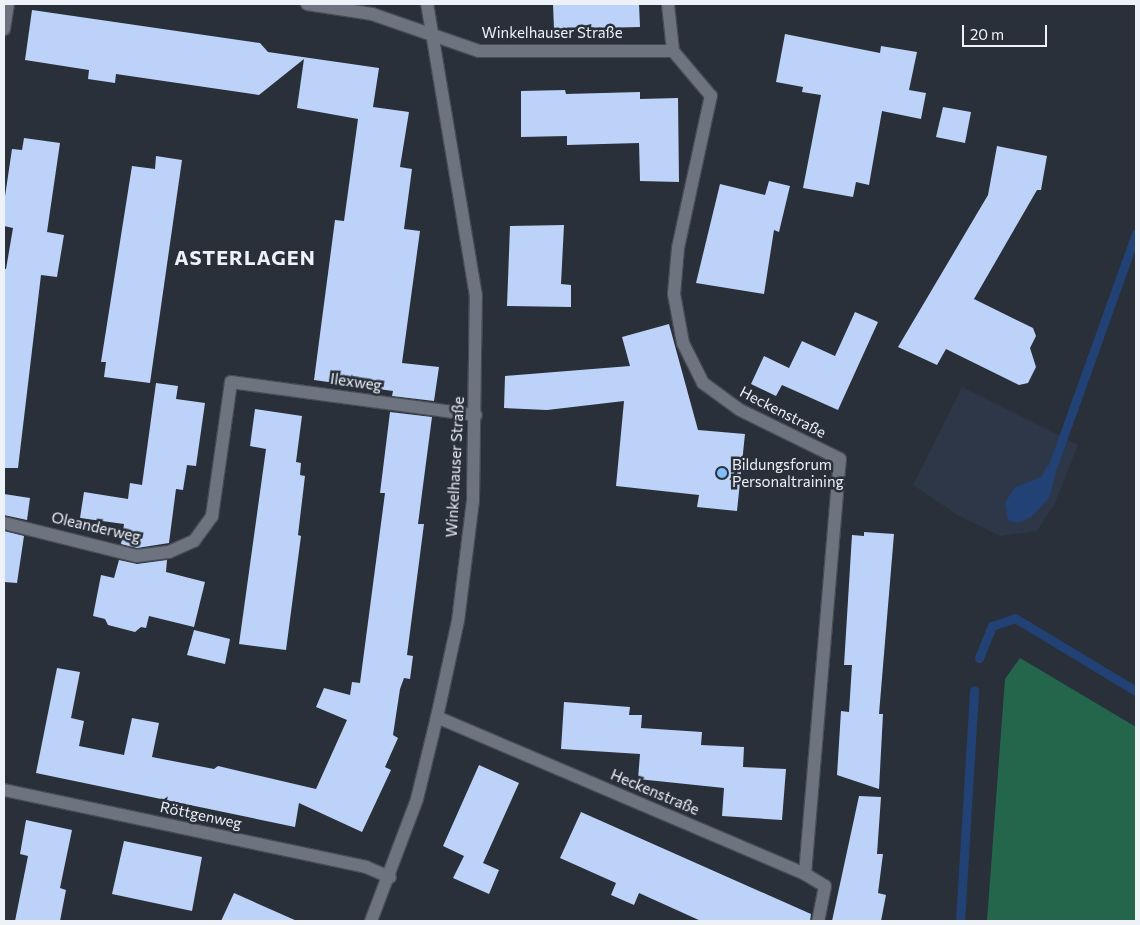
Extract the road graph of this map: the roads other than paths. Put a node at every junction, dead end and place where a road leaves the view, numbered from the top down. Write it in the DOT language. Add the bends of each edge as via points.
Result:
graph roads {
  1 [pos="8,4"];
  2 [pos="306,4"];
  3 [pos="427,4"];
  4 [pos="668,4"];
  5 [pos="4,29"];
  6 [pos="434,34"];
  7 [pos="673,51"];
  8 [pos="231,382"];
  9 [pos="476,415"];
  10 [pos="4,522"];
  11 [pos="438,718"];
  12 [pos="4,790"];
  13 [pos="805,874"];
  14 [pos="390,877"];
  15 [pos="371,921"];
  16 [pos="818,921"];
  1 -- 5 [label="street"];
  2 -- 6 [label="street" via="372,14"];
  3 -- 6 [label="street, Winkelhauser Straße"];
  4 -- 7 [label="street"];
  6 -- 7 [label="street, Winkelhauser Straße" via="479,51"];
  6 -- 9 [label="street, Winkelhauser Straße" via="476,296"];
  7 -- 13 [label="street, Heckenstraße" via="711,96 678,248 674,294 683,343 704,383 740,410 840,459"];
  8 -- 9 [label="street, Ilexweg"];
  8 -- 10 [label="street, Oleanderweg" via="212,516 194,541 169,552 136,556"];
  9 -- 11 [label="street, Winkelhauser Straße" via="473,500"];
  11 -- 13 [label="street, Heckenstraße"];
  11 -- 14 [label="street, Winkelhauser Straße" via="417,799"];
  12 -- 14 [label="street, Röttgenweg" via="366,867"];
  13 -- 16 [label="street, Heckenstraße" via="826,886"];
  14 -- 15 [label="street, Winkelhauser Straße"];
}
